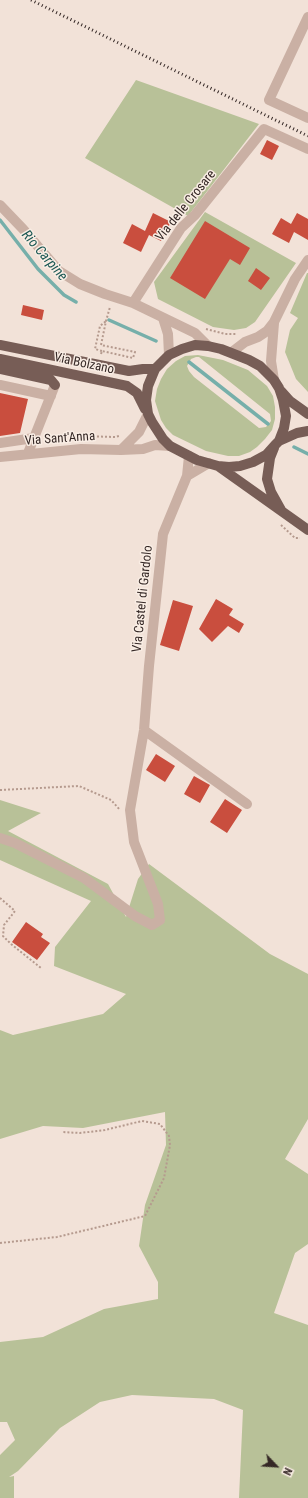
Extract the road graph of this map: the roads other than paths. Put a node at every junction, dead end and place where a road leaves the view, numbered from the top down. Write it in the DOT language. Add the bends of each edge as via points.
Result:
graph roads {
  1 [pos="308,17"];
  2 [pos="308,118"];
  3 [pos="308,149"];
  4 [pos="0,205"];
  5 [pos="308,260"];
  6 [pos="133,303"];
  7 [pos="163,318"];
  8 [pos="274,322"];
  9 [pos="0,345"];
  10 [pos="208,346"];
  11 [pos="232,352"];
  12 [pos="168,355"];
  13 [pos="0,360"];
  14 [pos="0,369"];
  15 [pos="155,370"];
  16 [pos="276,384"];
  17 [pos="0,385"];
  18 [pos="55,385"];
  19 [pos="51,396"];
  20 [pos="148,414"];
  21 [pos="308,414"];
  22 [pos="308,431"];
  23 [pos="34,438"];
  24 [pos="0,443"];
  25 [pos="277,443"];
  26 [pos="170,446"];
  27 [pos="121,450"];
  28 [pos="28,453"];
  29 [pos="189,456"];
  30 [pos="0,457"];
  31 [pos="213,464"];
  32 [pos="187,476"];
  33 [pos="283,513"];
  34 [pos="308,530"];
  35 [pos="144,730"];
  36 [pos="247,804"];
  37 [pos="0,838"];
  1 -- 2 [label="street" via="269,100"];
  3 -- 6 [label="street, Via delle Crosare" via="264,129 195,215 181,228"];
  4 -- 6 [label="street" via="59,271 80,284"];
  5 -- 8 [label="street" via="295,279"];
  6 -- 7 [label="street"];
  7 -- 10 [label="street" via="195,333"];
  7 -- 12 [label="street" via="168,334"];
  8 -- 11 [label="street" via="258,337 245,342"];
  8 -- 16 [label="street" via="271,361"];
  9 -- 15 [label="main road, Via Bolzano" via="128,371"];
  10 -- 11 [label="main road"];
  10 -- 12 [label="main road" via="195,345"];
  11 -- 16 [label="main road" via="260,366"];
  12 -- 15 [label="main road"];
  13 -- 20 [label="main road, Via Bolzano" via="127,386 138,393"];
  14 -- 18 [label="main road" via="51,380"];
  15 -- 20 [label="main road" via="148,386"];
  16 -- 21 [label="main road" via="290,401"];
  16 -- 25 [label="main road" via="286,416"];
  17 -- 19 [label="street"];
  18 -- 19 [label="street"];
  19 -- 23 [label="street"];
  20 -- 26 [label="main road"];
  20 -- 27 [label="street" via="139,432"];
  22 -- 25 [label="main road" via="297,432"];
  23 -- 24 [label="street"];
  23 -- 28 [label="street"];
  25 -- 31 [label="main road" via="266,455 253,462 229,467"];
  25 -- 33 [label="main road" via="270,458 267,479 270,492"];
  26 -- 27 [label="street, Via Sant'Anna" via="155,445 144,449"];
  26 -- 29 [label="main road"];
  27 -- 28 [label="street, Via Sant'Anna" via="81,449"];
  28 -- 30 [label="street, Via Sant'Anna"];
  29 -- 31 [label="main road"];
  29 -- 32 [label="street, Via Castel di Gardolo"];
  31 -- 32 [label="street"];
  31 -- 33 [label="main road"];
  32 -- 35 [label="street, Via Castel di Gardolo" via="163,534"];
  33 -- 34 [label="main road"];
  35 -- 36 [label="street"];
  35 -- 37 [label="street, Via Castel di Gardolo" via="130,810 134,842 158,904 160,920 152,925 135,916 84,878"];
}
